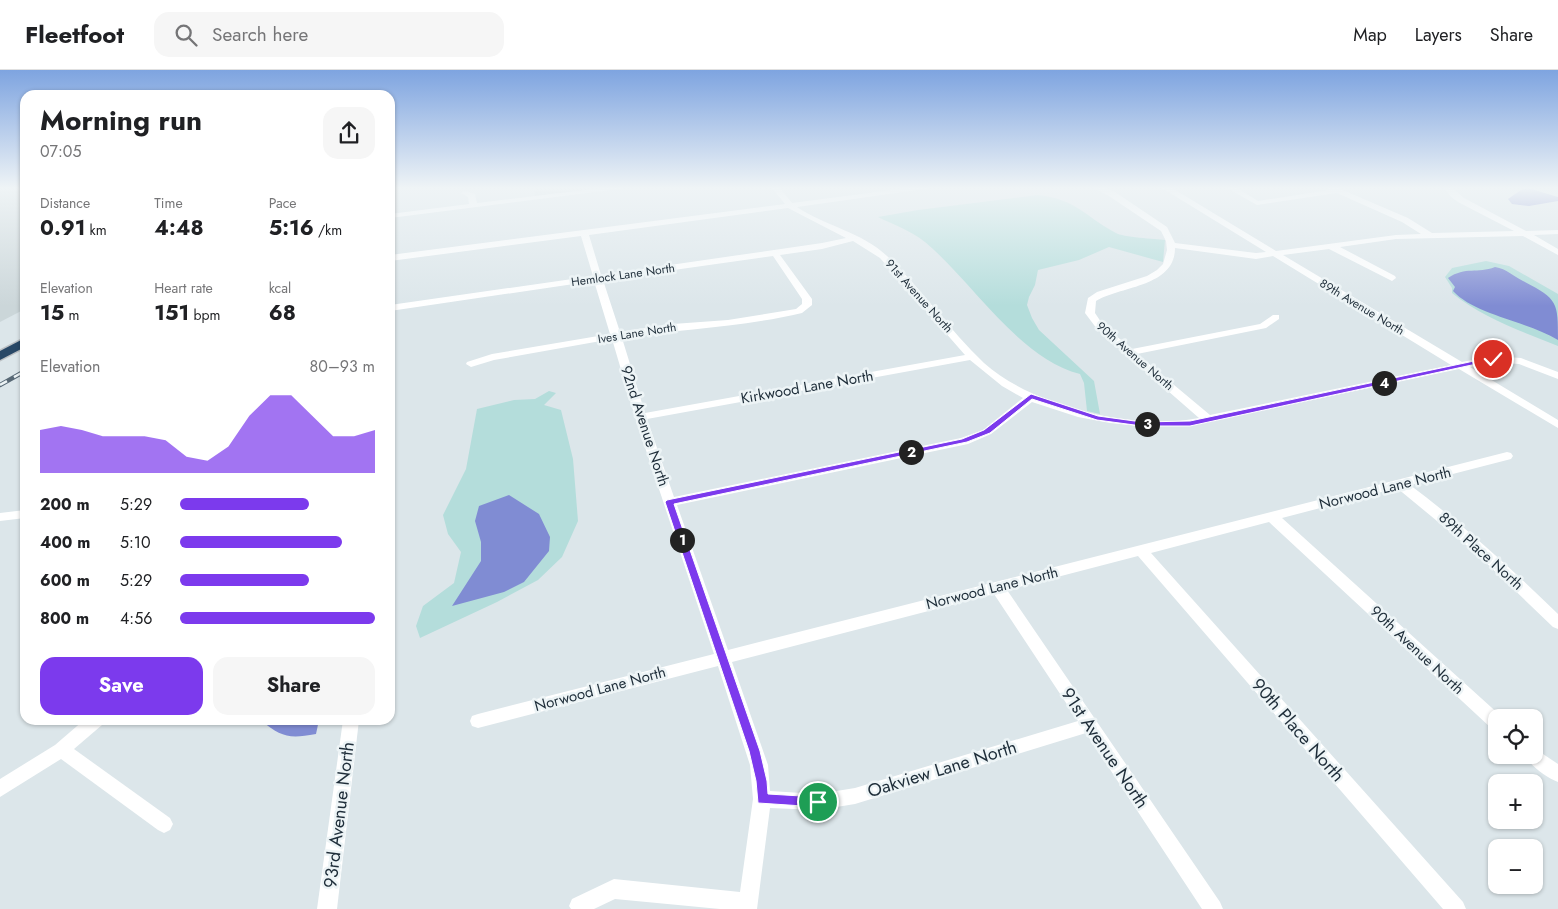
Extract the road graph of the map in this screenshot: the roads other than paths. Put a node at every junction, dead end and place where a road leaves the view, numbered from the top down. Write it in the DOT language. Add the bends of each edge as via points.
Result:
graph roads {
  1 [pos="629,227"];
  2 [pos="830,227"];
  3 [pos="1161,227"];
  4 [pos="1231,227"];
  5 [pos="1416,227"];
  6 [pos="1513,227"];
  7 [pos="1558,232"];
  8 [pos="584,233"];
  9 [pos="1526,234"];
  10 [pos="1429,235"];
  11 [pos="854,238"];
  12 [pos="1171,245"];
  13 [pos="1329,245"];
  14 [pos="1558,252"];
  15 [pos="775,253"];
  16 [pos="1275,254"];
  17 [pos="395,257"];
  18 [pos="598,278"];
  19 [pos="1392,278"];
  20 [pos="395,307"];
  21 [pos="1276,317"];
  22 [pos="20,335"];
  23 [pos="615,336"];
  24 [pos="20,345"];
  25 [pos="0,346"];
  26 [pos="1130,352"];
  27 [pos="0,356"];
  28 [pos="972,357"];
  29 [pos="471,364"];
  30 [pos="1461,366"];
  31 [pos="1558,376"];
  32 [pos="1031,397"];
  33 [pos="641,417"];
  34 [pos="1209,420"];
  35 [pos="1558,425"];
  36 [pos="1507,456"];
  37 [pos="1400,484"];
  38 [pos="670,502"];
  39 [pos="20,515"];
  40 [pos="0,517"];
  41 [pos="1272,517"];
  42 [pos="1141,550"];
  43 [pos="997,587"];
  44 [pos="1558,623"];
  45 [pos="722,657"];
  46 [pos="1488,715"];
  47 [pos="478,721"];
  48 [pos="90,725"];
  49 [pos="350,725"];
  50 [pos="1089,725"];
  51 [pos="61,750"];
  52 [pos="1543,763"];
  53 [pos="1558,774"];
  54 [pos="0,789"];
  55 [pos="762,800"];
  56 [pos="164,824"];
  57 [pos="748,905"];
  58 [pos="579,906"];
  59 [pos="327,909"];
  60 [pos="1213,909"];
  61 [pos="1456,909"];
  1 -- 8 [label="street"];
  2 -- 11 [label="street, 91st Avenue North"];
  3 -- 12 [label="street" via="1170,237"];
  4 -- 16 [label="street, 89th Avenue North"];
  5 -- 10 [label="street"];
  6 -- 9 [label="street"];
  7 -- 9 [label="street"];
  8 -- 17 [label="street"];
  8 -- 18 [label="street, 92nd Avenue North"];
  9 -- 10 [label="street"];
  9 -- 14 [label="street"];
  10 -- 13 [label="street"];
  11 -- 15 [label="street, Hemlock Lane North"];
  11 -- 28 [label="street, 91st Avenue North" via="883,256"];
  12 -- 16 [label="street" via="1251,256"];
  12 -- 26 [label="street, 90th Avenue North" via="1169,263 1161,273 1106,290 1091,300 1090,313 1094,320"];
  13 -- 16 [label="street"];
  13 -- 19 [label="street"];
  15 -- 18 [label="street, Hemlock Lane North"];
  15 -- 23 [label="street, Ives Lane North" via="807,299 804,308 746,320"];
  16 -- 30 [label="street, 89th Avenue North"];
  18 -- 20 [label="street, Hemlock Lane North"];
  18 -- 23 [label="street, 92nd Avenue North"];
  21 -- 26 [label="street" via="1263,326"];
  22 -- 25 [label="highway"];
  23 -- 29 [label="street, Ives Lane North" via="492,357"];
  23 -- 33 [label="street, 92nd Avenue North"];
  24 -- 27 [label="highway"];
  26 -- 34 [label="street, 90th Avenue North"];
  28 -- 32 [label="street, 91st Avenue North" via="985,370"];
  28 -- 33 [label="street, Kirkwood Lane North"];
  30 -- 31 [label="street, 91st Avenue North" via="1511,359"];
  30 -- 34 [label="street, 91st Avenue North"];
  30 -- 35 [label="street, 89th Avenue North"];
  32 -- 34 [label="street, 91st Avenue North" via="1117,421 1170,425"];
  32 -- 38 [label="street" via="987,432 964,441"];
  33 -- 38 [label="street, 92nd Avenue North"];
  36 -- 37 [label="street, Norwood Lane North"];
  37 -- 41 [label="street, Norwood Lane North"];
  37 -- 44 [label="street, 89th Place North" via="1491,558"];
  38 -- 45 [label="street, 92nd Avenue North"];
  39 -- 40 [label="street"];
  41 -- 42 [label="street, Norwood Lane North"];
  41 -- 46 [label="street, 90th Avenue North"];
  42 -- 43 [label="street, Norwood Lane North"];
  42 -- 61 [label="street, 90th Place North"];
  43 -- 45 [label="street, Norwood Lane North"];
  43 -- 50 [label="street, 91st Avenue North"];
  45 -- 47 [label="street, Norwood Lane North"];
  45 -- 55 [label="street, 92nd Avenue North" via="759,765"];
  48 -- 51 [label="street"];
  49 -- 59 [label="street, 93rd Avenue North"];
  50 -- 55 [label="street, Oakview Lane North" via="842,799 809,802"];
  50 -- 60 [label="street, 91st Avenue North"];
  51 -- 54 [label="street"];
  51 -- 56 [label="street"];
  52 -- 53 [label="street"];
  55 -- 57 [label="street, 92nd Avenue North"];
  57 -- 58 [label="street" via="614,890"];
}
